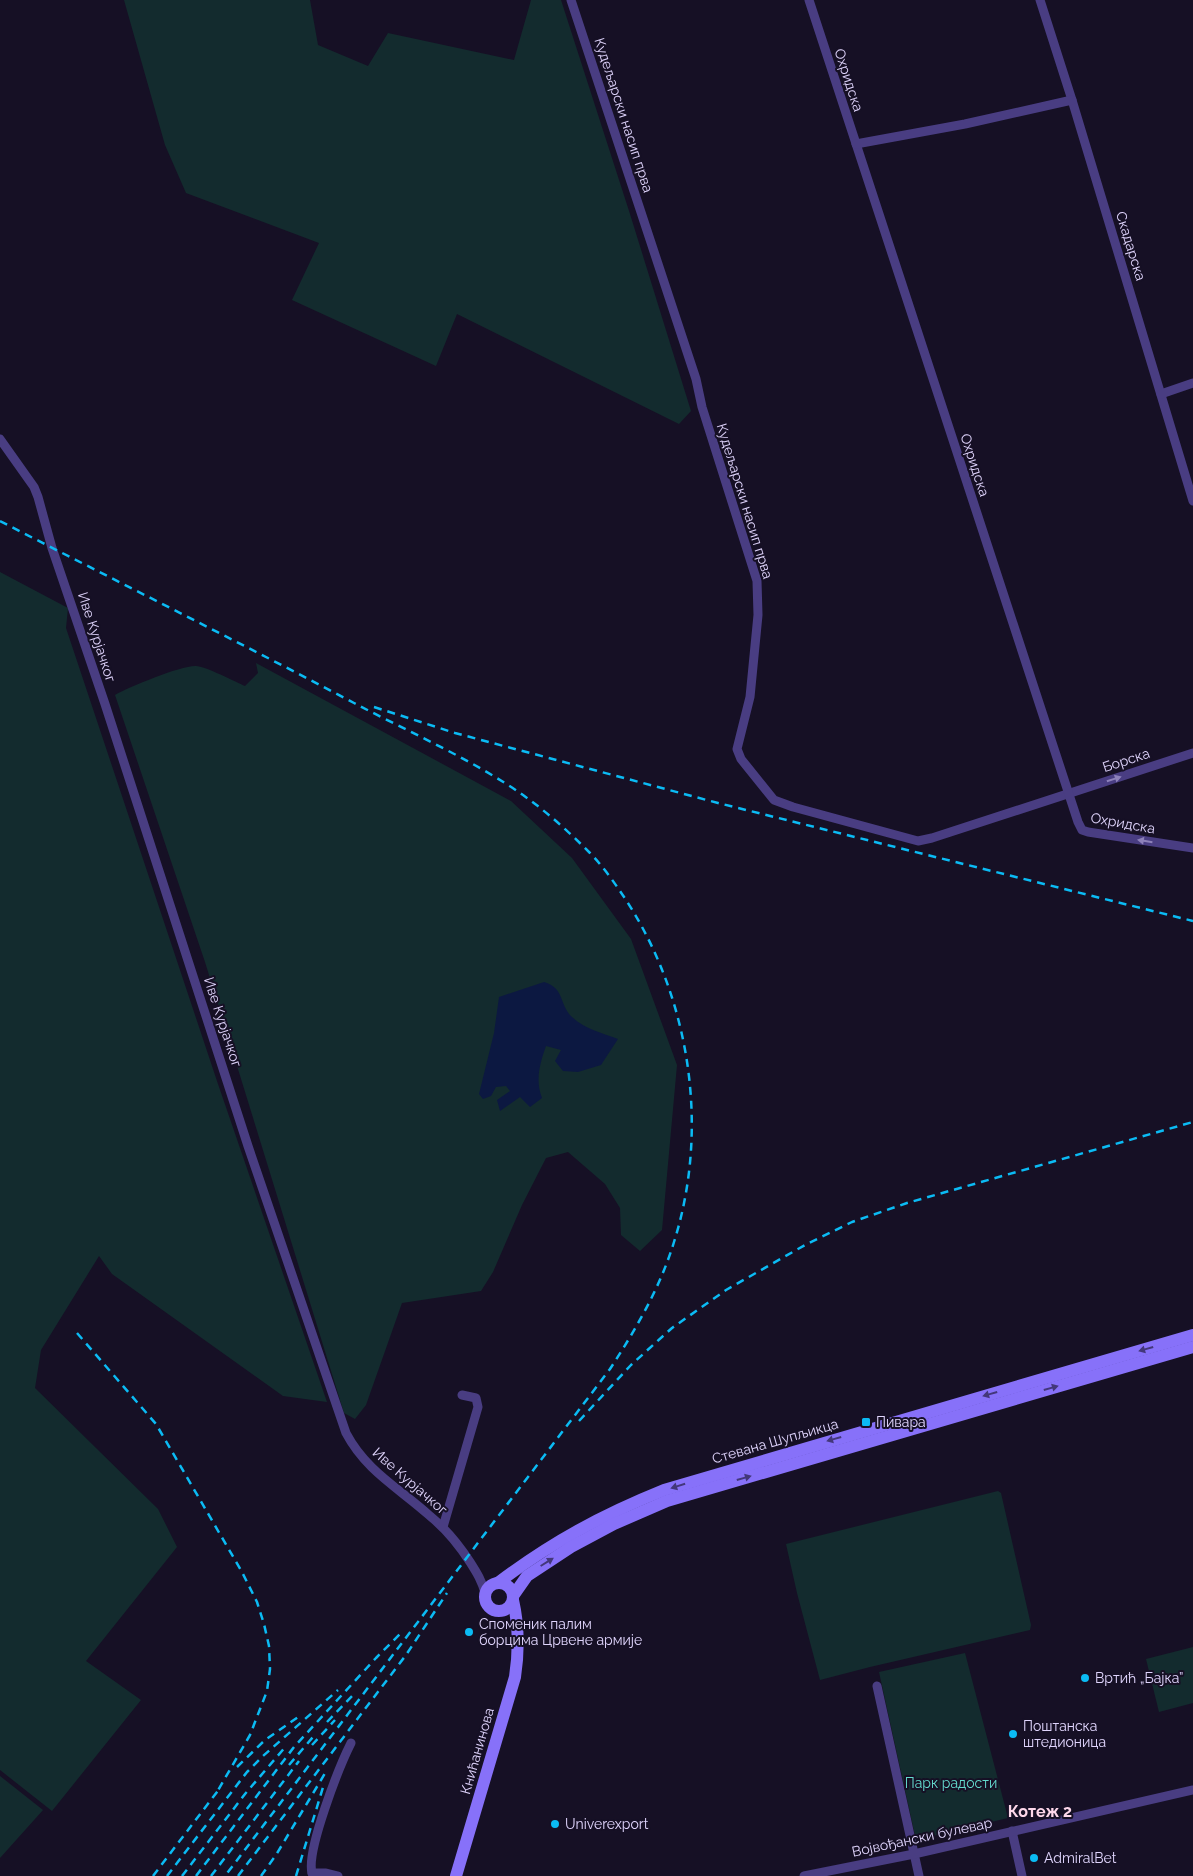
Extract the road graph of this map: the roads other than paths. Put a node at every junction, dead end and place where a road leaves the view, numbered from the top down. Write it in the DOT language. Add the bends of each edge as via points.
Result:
graph roads {
  1 [pos="571,0"];
  2 [pos="809,0"];
  3 [pos="1040,0"];
  4 [pos="1072,100"];
  5 [pos="856,144"];
  6 [pos="1193,383"];
  7 [pos="1161,394"];
  8 [pos="0,439"];
  9 [pos="1193,501"];
  10 [pos="1193,753"];
  11 [pos="1068,794"];
  12 [pos="1193,848"];
  13 [pos="1193,1335"];
  14 [pos="1193,1347"];
  15 [pos="462,1395"];
  16 [pos="443,1528"];
  17 [pos="479,1575"];
  18 [pos="498,1582"];
  19 [pos="486,1593"];
  20 [pos="513,1598"];
  21 [pos="497,1611"];
  22 [pos="517,1634"];
  23 [pos="877,1686"];
  24 [pos="351,1744"];
  25 [pos="1193,1790"];
  26 [pos="1012,1831"];
  27 [pos="914,1854"];
  28 [pos="311,1875"];
  29 [pos="338,1876"];
  30 [pos="456,1876"];
  31 [pos="804,1876"];
  32 [pos="919,1876"];
  33 [pos="1022,1876"];
  1 -- 11 [label="street, Кудељарски насип прва" via="696,379 757,581 758,615 750,697 737,749 741,759 774,800 918,841"];
  2 -- 5 [label="street, Охридска"];
  3 -- 4 [label="street, Скадарска"];
  4 -- 5 [label="street"];
  4 -- 7 [label="street, Скадарска"];
  5 -- 11 [label="street, Охридска"];
  6 -- 7 [label="street"];
  7 -- 9 [label="street, Скадарска"];
  8 -- 16 [label="street, Иве Курјачког" via="38,497 254,1164 346,1433 365,1462"];
  11 -- 10 [label="street, Борска, one-way"];
  12 -- 11 [label="street, Охридска, one-way" via="1082,830"];
  13 -- 18 [label="main road, Стевана Шупљикца, one-way" via="664,1490 580,1528"];
  20 -- 14 [label="main road, Стевана Шупљикца, one-way" via="527,1576 571,1548 614,1524 667,1502"];
  15 -- 16 [label="street" via="476,1398 478,1406"];
  16 -- 17 [label="street, Иве Курјачког"];
  17 -- 18 [label="street"];
  17 -- 19 [label="street, Иве Курјачког"];
  18 -- 19 [label="main road"];
  18 -- 20 [label="main road" via="509,1586"];
  19 -- 21 [label="main road" via="487,1604"];
  20 -- 21 [label="main road" via="509,1607"];
  20 -- 22 [label="main road, Книћанинова"];
  21 -- 22 [label="main road"];
  22 -- 30 [label="main road, Книћанинова" via="515,1677"];
  23 -- 27 [label="street"];
  24 -- 28 [label="street" via="320,1824"];
  25 -- 26 [label="street, Војвођански булевар"];
  26 -- 27 [label="street, Војвођански булевар"];
  26 -- 33 [label="street"];
  27 -- 31 [label="street, Војвођански булевар"];
  27 -- 32 [label="street"];
  28 -- 29 [label="street" via="326,1873"];
}
